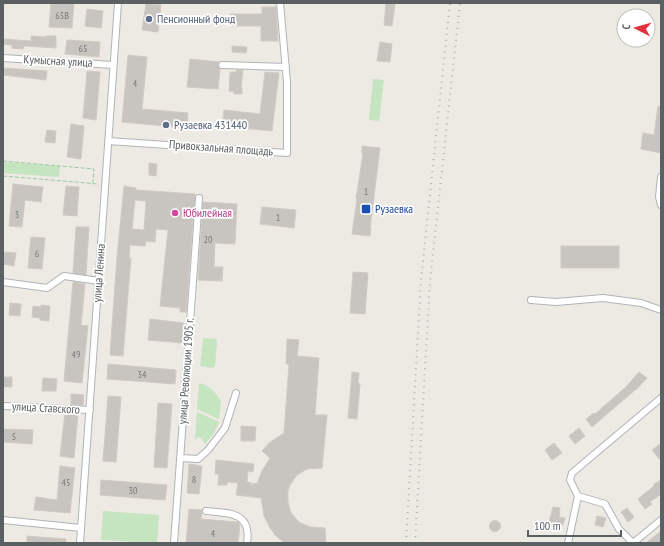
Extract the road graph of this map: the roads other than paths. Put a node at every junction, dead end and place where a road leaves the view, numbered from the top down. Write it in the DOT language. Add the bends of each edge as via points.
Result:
graph roads {
  1 [pos="118,3"];
  2 [pos="280,3"];
  3 [pos="3,58"];
  4 [pos="113,65"];
  5 [pos="222,65"];
  6 [pos="286,67"];
  7 [pos="108,141"];
  8 [pos="661,176"];
  9 [pos="199,198"];
  10 [pos="661,205"];
  11 [pos="99,280"];
  12 [pos="3,282"];
  13 [pos="531,300"];
  14 [pos="661,310"];
  15 [pos="236,393"];
  16 [pos="661,398"];
  17 [pos="3,406"];
  18 [pos="90,410"];
  19 [pos="180,458"];
  20 [pos="578,496"];
  21 [pos="206,511"];
  22 [pos="3,520"];
  23 [pos="661,520"];
  24 [pos="82,528"];
  25 [pos="80,543"];
  26 [pos="174,543"];
  27 [pos="247,543"];
  28 [pos="568,543"];
  1 -- 4 [label="street, улица Ленина"];
  2 -- 6 [label="street"];
  3 -- 4 [label="street, Кумысная улица"];
  4 -- 7 [label="street, улица Ленина"];
  5 -- 6 [label="street"];
  6 -- 7 [label="street, Привокзальная площадь" via="287,153"];
  7 -- 11 [label="street, улица Ленина"];
  8 -- 10 [label="street"];
  9 -- 19 [label="street, улица Революции 1905 г."];
  11 -- 12 [label="street" via="64,276 47,288"];
  11 -- 18 [label="street, улица Ленина"];
  13 -- 14 [label="street" via="556,302 603,298 641,303"];
  15 -- 19 [label="street" via="225,428 208,450 198,459"];
  16 -- 20 [label="street" via="572,473 570,480"];
  17 -- 18 [label="street, улица Ставского"];
  18 -- 24 [label="street, улица Ленина"];
  19 -- 26 [label="street, улица Революции 1905 г."];
  20 -- 23 [label="street" via="606,504 619,529 634,543"];
  20 -- 28 [label="street"];
  21 -- 27 [label="street" via="240,517 247,526"];
  22 -- 24 [label="street"];
  24 -- 25 [label="street, улица Ленина"];
}
